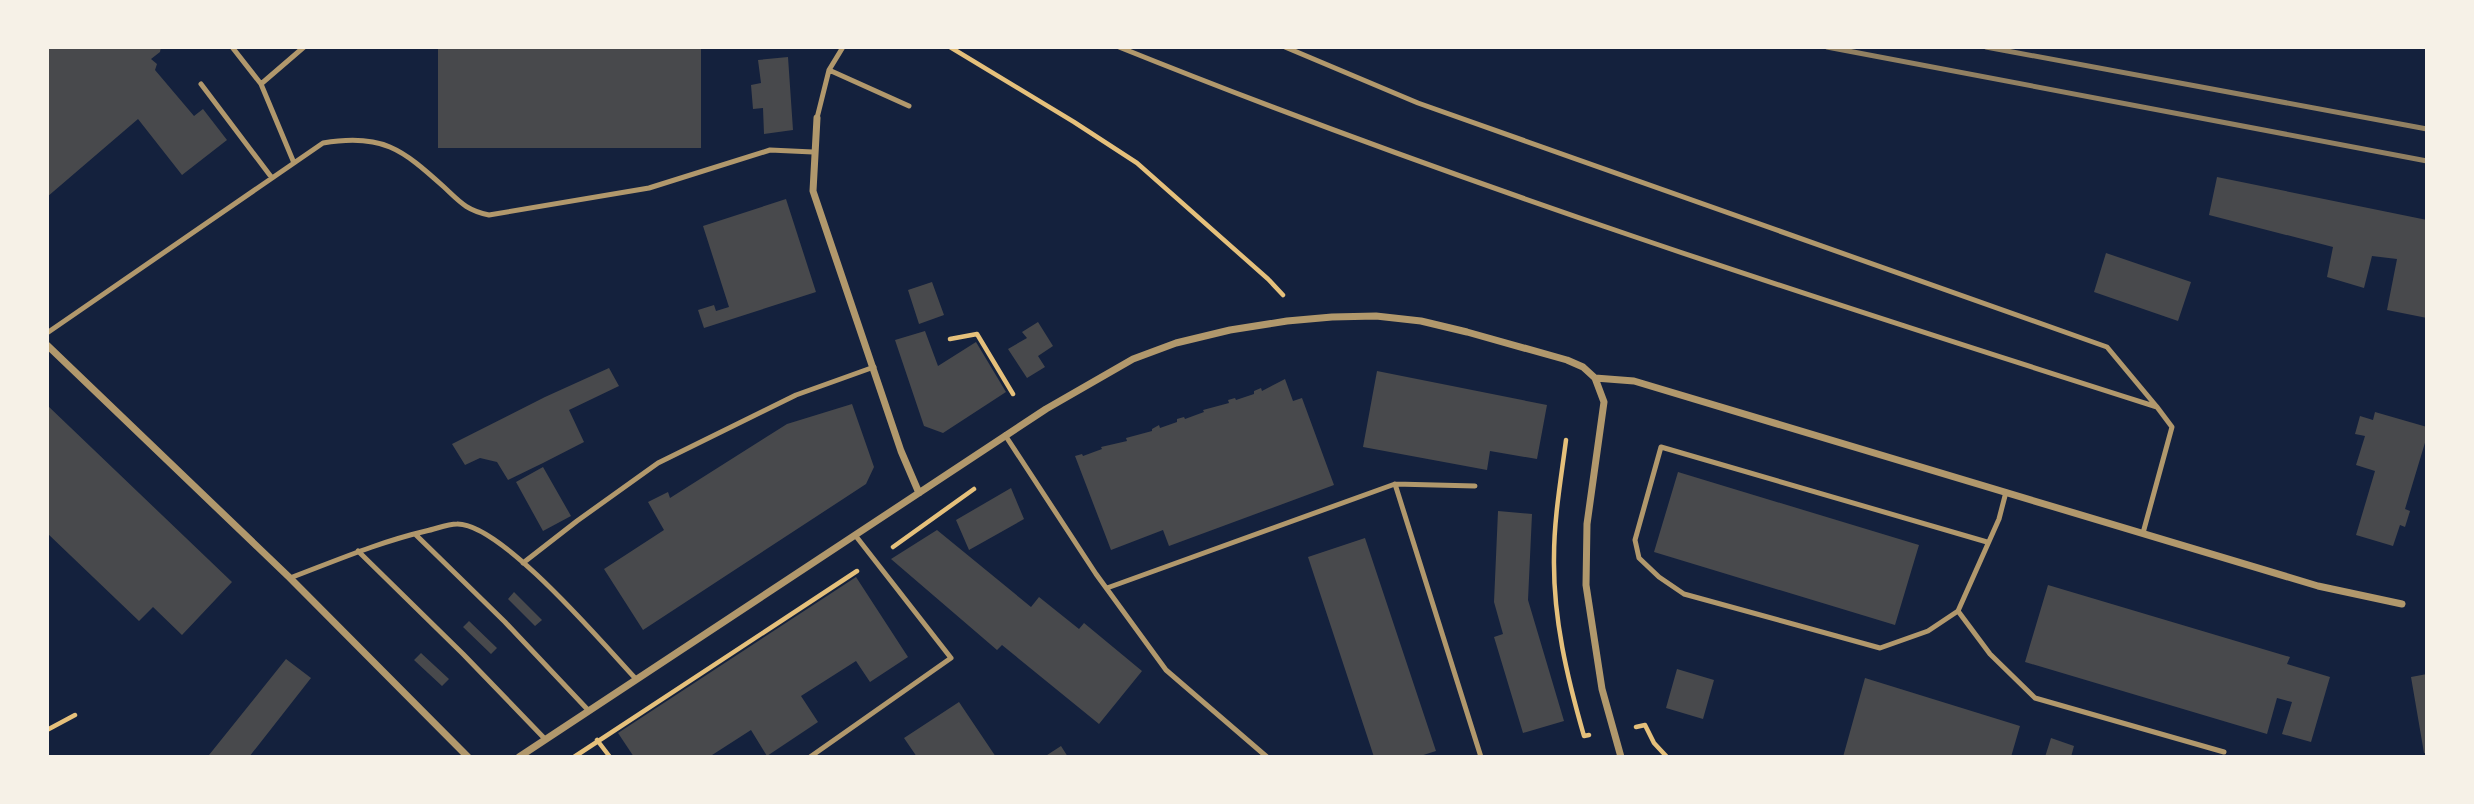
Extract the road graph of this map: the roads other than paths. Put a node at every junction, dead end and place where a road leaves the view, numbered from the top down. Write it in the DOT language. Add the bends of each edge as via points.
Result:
graph roads {
  1 [pos="232,47"];
  2 [pos="304,47"];
  3 [pos="843,47"];
  4 [pos="1119,47"];
  5 [pos="1286,47"];
  6 [pos="829,70"];
  7 [pos="201,84"];
  8 [pos="261,84"];
  9 [pos="909,106"];
  10 [pos="817,118"];
  11 [pos="813,152"];
  12 [pos="294,163"];
  13 [pos="272,178"];
  14 [pos="47,333"];
  15 [pos="47,345"];
  16 [pos="874,367"];
  17 [pos="1595,378"];
  18 [pos="2157,407"];
  19 [pos="1005,435"];
  20 [pos="1395,484"];
  21 [pos="1475,486"];
  22 [pos="2006,492"];
  23 [pos="919,493"];
  24 [pos="2143,533"];
  25 [pos="415,534"];
  26 [pos="855,535"];
  27 [pos="1987,542"];
  28 [pos="358,551"];
  29 [pos="523,564"];
  30 [pos="290,578"];
  31 [pos="1107,588"];
  32 [pos="2402,604"];
  33 [pos="1958,611"];
  34 [pos="636,679"];
  35 [pos="589,710"];
  36 [pos="545,739"];
  37 [pos="2224,752"];
  38 [pos="468,757"];
  39 [pos="519,757"];
  40 [pos="810,757"];
  41 [pos="1267,757"];
  42 [pos="1481,757"];
  43 [pos="1621,757"];
  1 -- 8 [label="lane"];
  2 -- 8 [label="lane"];
  3 -- 6 [label="lane"];
  4 -- 18 [label="lane" via="1450,173 1852,310"];
  5 -- 18 [label="lane" via="1418,103 2107,347"];
  6 -- 9 [label="lane"];
  6 -- 10 [label="lane"];
  7 -- 13 [label="lane"];
  8 -- 12 [label="lane"];
  10 -- 11 [label="street"];
  11 -- 12 [label="lane" via="769,150 649,188 489,215 470,211 416,162 384,143 352,138 323,143"];
  11 -- 16 [label="street" via="813,191"];
  12 -- 13 [label="lane"];
  13 -- 14 [label="lane"];
  15 -- 30 [label="street"];
  16 -- 23 [label="street"];
  16 -- 29 [label="lane" via="796,395 658,463"];
  17 -- 19 [label="street" via="1567,360 1420,321 1376,316 1296,320 1230,330 1133,359"];
  17 -- 22 [label="street" via="1634,381"];
  17 -- 43 [label="street" via="1604,402 1587,524 1586,585 1602,689"];
  18 -- 24 [label="lane" via="2172,427"];
  19 -- 23 [label="street"];
  19 -- 31 [label="lane"];
  20 -- 21 [label="lane"];
  20 -- 31 [label="lane"];
  20 -- 42 [label="lane"];
  22 -- 24 [label="street"];
  22 -- 27 [label="lane"];
  23 -- 26 [label="street"];
  24 -- 32 [label="street" via="2318,586"];
  25 -- 28 [label="lane"];
  25 -- 29 [label="lane" via="458,524 478,529"];
  25 -- 35 [label="lane"];
  26 -- 34 [label="street"];
  26 -- 40 [label="lane" via="951,658"];
  27 -- 33 [label="lane"];
  27 -- 33 [label="lane" via="1661,447 1635,540 1639,558 1684,594 1880,648 1928,631"];
  28 -- 30 [label="lane"];
  28 -- 36 [label="lane"];
  29 -- 34 [label="lane"];
  30 -- 38 [label="street"];
  31 -- 41 [label="lane" via="1166,670"];
  33 -- 37 [label="lane" via="1990,654 2035,698"];
  34 -- 35 [label="street"];
  35 -- 36 [label="street"];
  36 -- 39 [label="street"];
}
